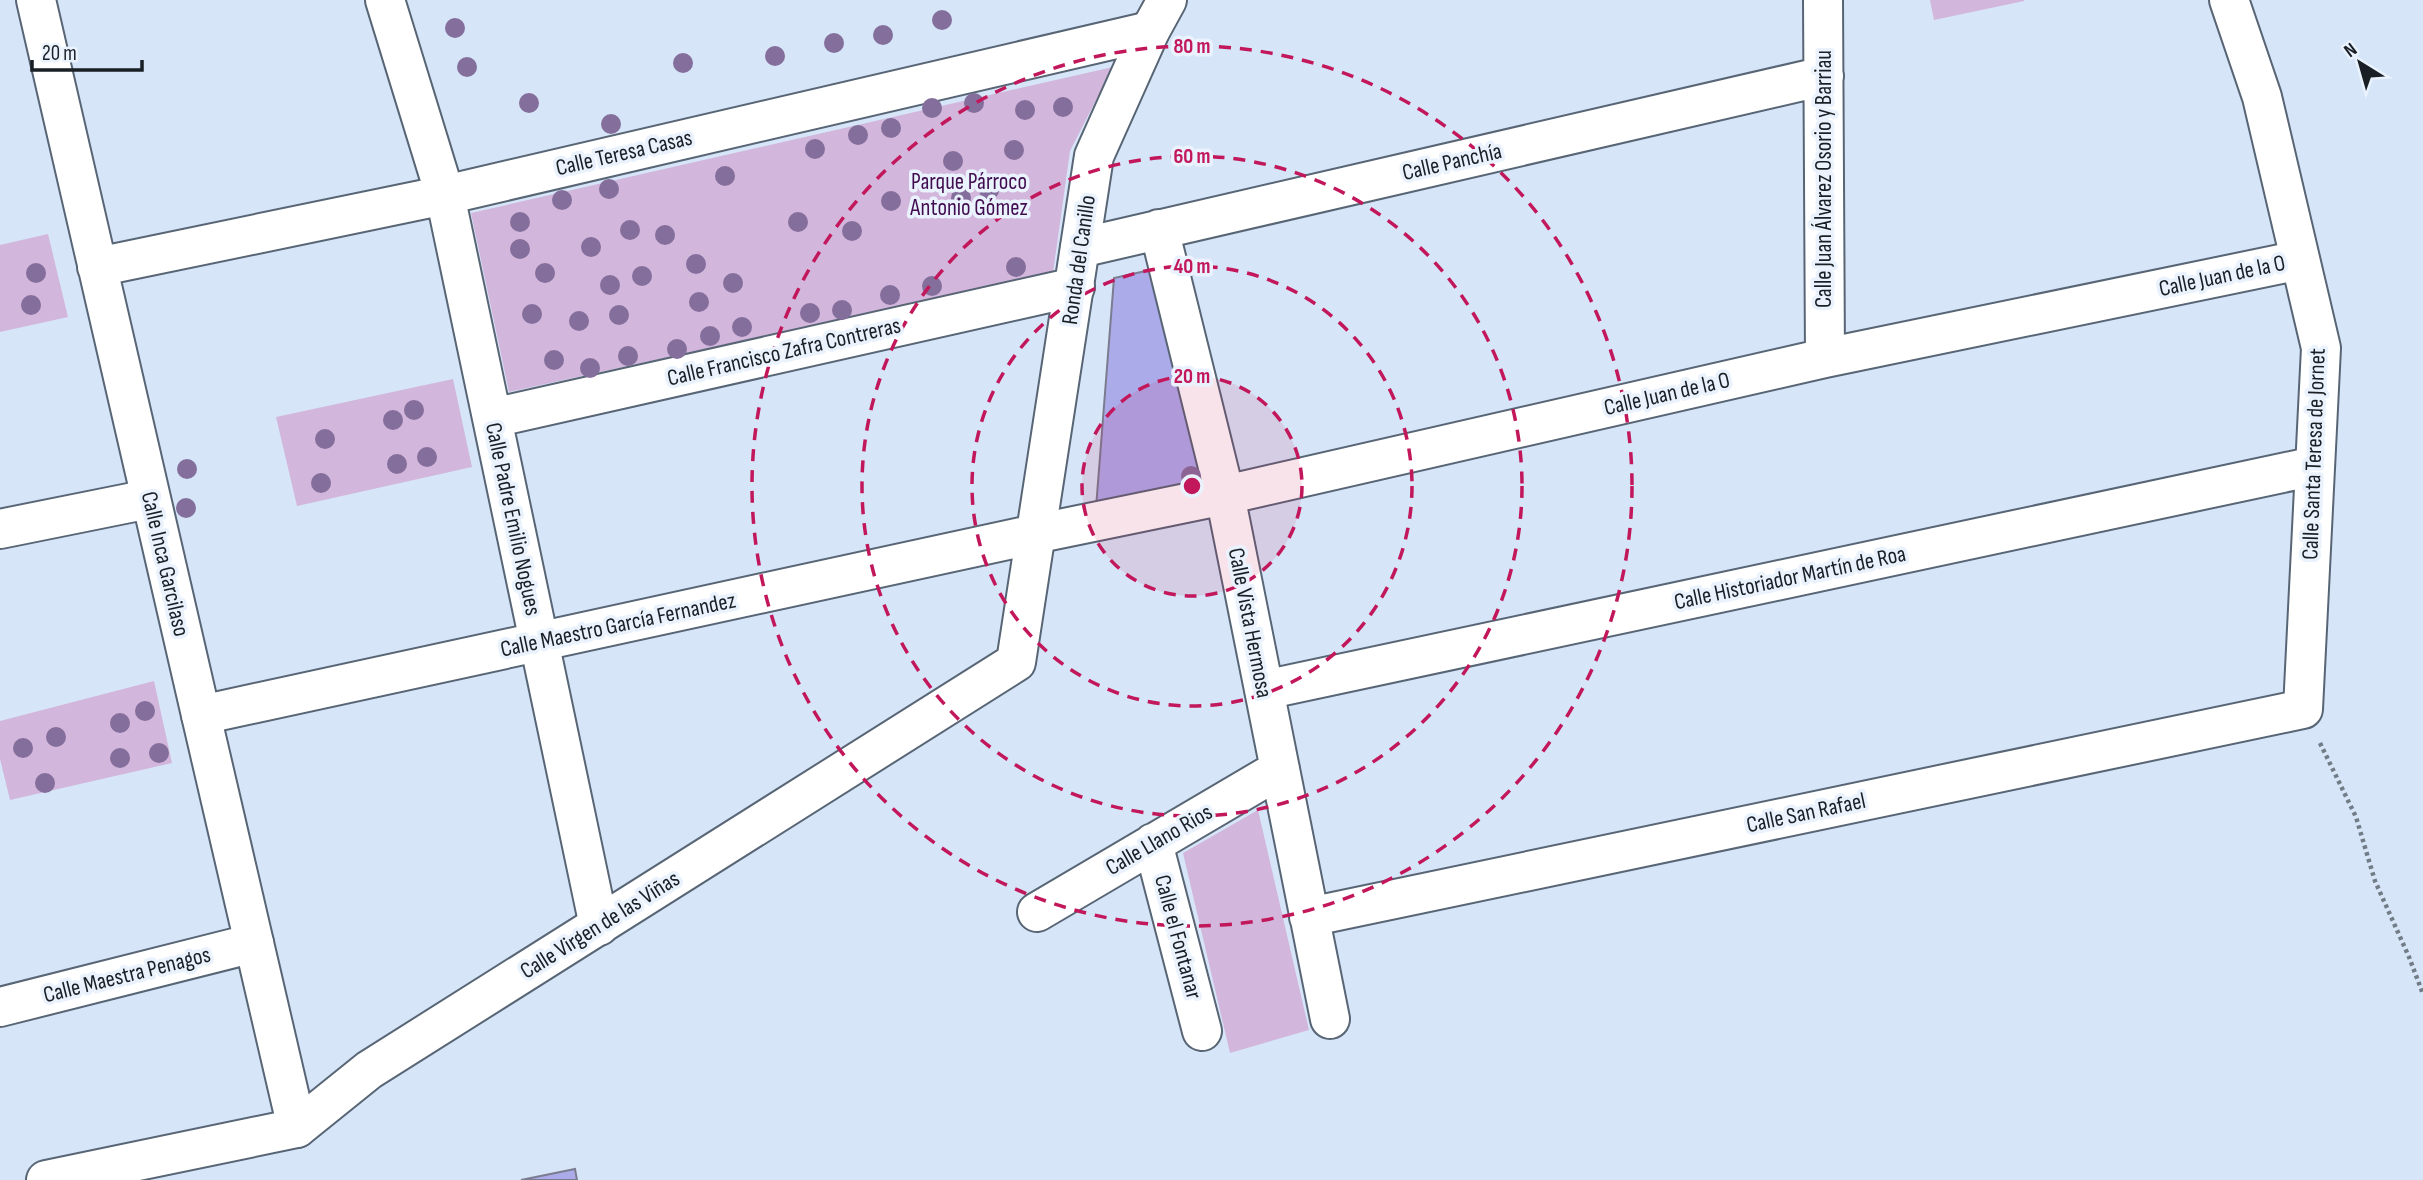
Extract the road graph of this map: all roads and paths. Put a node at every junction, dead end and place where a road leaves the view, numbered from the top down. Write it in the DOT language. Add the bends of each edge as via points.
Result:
graph roads {
  1 [pos="36,0"];
  2 [pos="385,0"];
  3 [pos="1823,0"];
  4 [pos="2229,0"];
  5 [pos="1158,16"];
  6 [pos="1824,76"];
  7 [pos="445,195"];
  8 [pos="1159,229"];
  9 [pos="1080,248"];
  10 [pos="2300,260"];
  11 [pos="97,267"];
  12 [pos="1075,287"];
  13 [pos="1825,358"];
  14 [pos="492,418"];
  15 [pos="2315,466"];
  16 [pos="1224,495"];
  17 [pos="149,499"];
  18 [pos="0,529"];
  19 [pos="1035,534"];
  20 [pos="539,643"];
  21 [pos="1264,690"];
  22 [pos="2303,709"];
  23 [pos="201,715"];
  24 [pos="1280,769"];
  25 [pos="1153,844"];
  26 [pos="1037,912"];
  27 [pos="1309,917"];
  28 [pos="599,926"];
  29 [pos="254,943"];
  30 [pos="2423,994"];
  31 [pos="0,1007"];
  32 [pos="1330,1019"];
  33 [pos="1202,1031"];
  34 [pos="297,1128"];
  35 [pos="46,1180"];
  1 -- 11 [label="street, Calle Inca Garcilaso"];
  2 -- 7 [label="street, Calle Padre Emilio Nogues"];
  3 -- 6 [label="street, Calle Juan Álvarez Osorio y Barriau"];
  4 -- 10 [label="street, Calle Santa Teresa de Jornet" via="2262,97"];
  5 -- 7 [label="street, Calle Teresa Casas"];
  5 -- 9 [label="street, Ronda del Canillo" via="1094,156"];
  6 -- 8 [label="street, Calle Panchía"];
  6 -- 13 [label="street, Calle Juan Álvarez Osorio y Barriau"];
  7 -- 11 [label="street, Calle Teresa Casas"];
  7 -- 14 [label="street, Calle Padre Emilio Nogues"];
  8 -- 9 [label="street, Calle Panchía"];
  8 -- 16 [label="street, Calle Vista Hermosa"];
  9 -- 12 [label="street, Ronda del Canillo"];
  10 -- 13 [label="street, Calle Juan de la O"];
  10 -- 15 [label="street, Calle Santa Teresa de Jornet" via="2321,348"];
  11 -- 17 [label="street, Calle Inca Garcilaso"];
  12 -- 14 [label="street, Calle Francisco Zafra Contreras"];
  12 -- 19 [label="street, Ronda del Canillo"];
  13 -- 16 [label="street, Calle Juan de la O"];
  14 -- 20 [label="street, Calle Padre Emilio Nogues"];
  15 -- 21 [label="street, Calle Historiador Martín de Roa"];
  15 -- 22 [label="street, Calle Santa Teresa de Jornet"];
  16 -- 19 [label="street, Calle Juan de la O"];
  16 -- 21 [label="street, Calle Vista Hermosa"];
  17 -- 18 [label="street"];
  17 -- 23 [label="street, Calle Inca Garcilaso"];
  19 -- 20 [label="street, Calle Maestro García Fernandez"];
  19 -- 28 [label="street, Calle Virgen de las Viñas" via="1016,662"];
  20 -- 23 [label="street, Calle Maestro García Fernandez"];
  20 -- 28 [label="street, Calle Padre Emilio Nogues"];
  21 -- 24 [label="street, Calle Vista Hermosa"];
  22 -- 27 [label="street, Calle San Rafael"];
  22 -- 30 [label="path" via="2356,817 2375,881"];
  23 -- 29 [label="street, Calle Inca Garcilaso"];
  24 -- 25 [label="street, Calle Llano Rios"];
  24 -- 27 [label="street, Calle Vista Hermosa"];
  25 -- 26 [label="street, Calle Llano Rios"];
  25 -- 33 [label="street, Calle el Fontanar"];
  27 -- 32 [label="street, Calle Vista Hermosa"];
  28 -- 34 [label="street, Calle Virgen de las Viñas" via="369,1070"];
  29 -- 31 [label="street, Calle Maestra Penagos"];
  29 -- 34 [label="street, Calle Inca Garcilaso"];
  34 -- 35 [label="street, Calle Virgen de las Viñas"];
}
